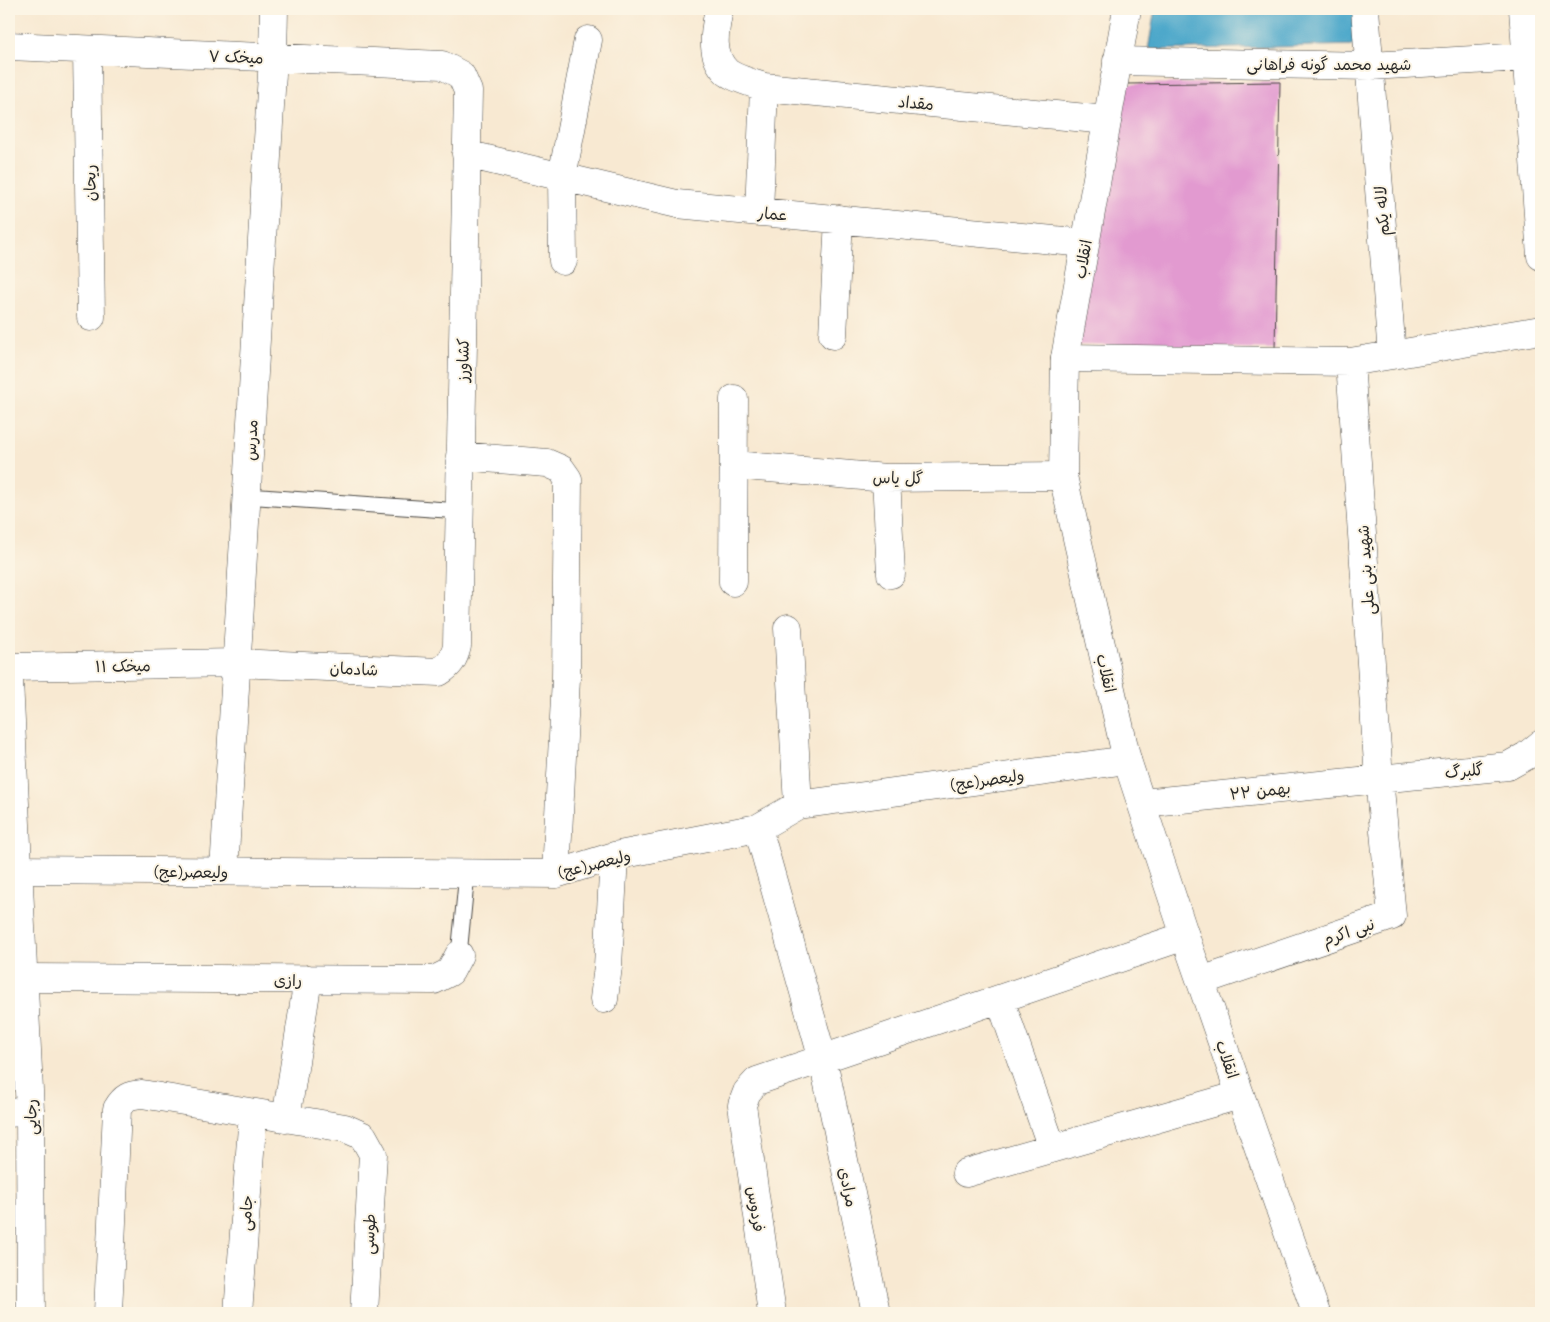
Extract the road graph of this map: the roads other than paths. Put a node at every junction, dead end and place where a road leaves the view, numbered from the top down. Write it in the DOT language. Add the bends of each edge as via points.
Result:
graph roads {
  1 [pos="274,9"];
  2 [pos="719,9"];
  3 [pos="1126,9"];
  4 [pos="1365,9"];
  5 [pos="1523,9"];
  6 [pos="588,40"];
  7 [pos="9,46"];
  8 [pos="87,50"];
  9 [pos="273,57"];
  10 [pos="1534,57"];
  11 [pos="1117,60"];
  12 [pos="1371,66"];
  13 [pos="461,75"];
  14 [pos="764,87"];
  15 [pos="1106,120"];
  16 [pos="466,154"];
  17 [pos="562,177"];
  18 [pos="759,212"];
  19 [pos="839,219"];
  20 [pos="1084,243"];
  21 [pos="1541,256"];
  22 [pos="563,261"];
  23 [pos="91,316"];
  24 [pos="1541,330"];
  25 [pos="833,335"];
  26 [pos="1392,355"];
  27 [pos="1065,358"];
  28 [pos="1350,362"];
  29 [pos="734,399"];
  30 [pos="460,456"];
  31 [pos="734,465"];
  32 [pos="1063,476"];
  33 [pos="886,478"];
  34 [pos="246,496"];
  35 [pos="460,511"];
  36 [pos="891,574"];
  37 [pos="733,582"];
  38 [pos="788,628"];
  39 [pos="456,646"];
  40 [pos="236,662"];
  41 [pos="9,666"];
  42 [pos="9,682"];
  43 [pos="1541,744"];
  44 [pos="1128,760"];
  45 [pos="1379,778"];
  46 [pos="1142,803"];
  47 [pos="798,804"];
  48 [pos="758,828"];
  49 [pos="614,856"];
  50 [pos="14,870"];
  51 [pos="224,871"];
  52 [pos="467,873"];
  53 [pos="556,874"];
  54 [pos="1186,936"];
  55 [pos="459,955"];
  56 [pos="23,978"];
  57 [pos="308,979"];
  58 [pos="1201,981"];
  59 [pos="604,999"];
  60 [pos="1000,999"];
  61 [pos="823,1060"];
  62 [pos="1240,1095"];
  63 [pos="19,1112"];
  64 [pos="253,1113"];
  65 [pos="286,1119"];
  66 [pos="1052,1148"];
  67 [pos="966,1173"];
  68 [pos="31,1313"];
  69 [pos="108,1313"];
  70 [pos="238,1313"];
  71 [pos="364,1313"];
  72 [pos="772,1313"];
  73 [pos="876,1313"];
  74 [pos="1316,1313"];
  1 -- 9 [label="street, مدرس"];
  2 -- 14 [label="street, مقداد" via="714,32 715,54 728,73"];
  3 -- 11 [label="street, انقلاب"];
  4 -- 12 [label="street, لاله یکم"];
  5 -- 10 [label="street"];
  6 -- 17 [label="street"];
  7 -- 8 [label="street, میخک ۷"];
  8 -- 9 [label="street, میخک ۷"];
  8 -- 23 [label="street, ریحان"];
  9 -- 13 [label="street, میخک ۷" via="442,65"];
  9 -- 34 [label="street, مدرس"];
  10 -- 12 [label="street, شهید محمد گونه فراهانی"];
  10 -- 21 [label="street"];
  11 -- 12 [label="street, شهید محمد گونه فراهانی"];
  11 -- 15 [label="street, انقلاب"];
  12 -- 26 [label="street, لاله یکم"];
  13 -- 16 [label="street, کشاورز" via="468,91"];
  14 -- 15 [label="street, مقداد"];
  14 -- 18 [label="street"];
  15 -- 20 [label="street, انقلاب"];
  16 -- 17 [label="street, عمار"];
  16 -- 30 [label="street, کشاورز"];
  17 -- 18 [label="street, عمار" via="678,204"];
  17 -- 22 [label="street"];
  18 -- 19 [label="street, عمار"];
  19 -- 20 [label="street, عمار"];
  19 -- 25 [label="street"];
  20 -- 27 [label="street, انقلاب"];
  24 -- 26 [label="street"];
  26 -- 28 [label="street"];
  27 -- 28 [label="street"];
  27 -- 32 [label="street, انقلاب"];
  28 -- 45 [label="street, شهید بنی علی"];
  29 -- 31 [label="street"];
  30 -- 35 [label="street, کشاورز"];
  30 -- 53 [label="street" via="546,463 561,469 568,479 566,678"];
  31 -- 33 [label="street, گل یاس"];
  31 -- 37 [label="street"];
  32 -- 33 [label="street, گل یاس"];
  32 -- 44 [label="street, انقلاب"];
  33 -- 36 [label="street"];
  34 -- 35 [label="lane"];
  34 -- 40 [label="street, مدرس"];
  35 -- 39 [label="street, کشاورز"];
  38 -- 47 [label="street"];
  39 -- 40 [label="street, شادمان" via="454,659 439,672"];
  40 -- 41 [label="street, میخک ۱۱"];
  40 -- 51 [label="street, مدرس"];
  42 -- 50 [label="street, رجایی"];
  43 -- 45 [label="street, گلبرگ" via="1508,766"];
  44 -- 46 [label="street, انقلاب"];
  44 -- 47 [label="street, ولیعصر(عج)"];
  45 -- 46 [label="street, ۲۲ بهمن"];
  45 -- 58 [label="street, نبی اکرم" via="1392,916"];
  46 -- 54 [label="street, انقلاب"];
  47 -- 48 [label="street, ولیعصر(عج)"];
  48 -- 49 [label="street, ولیعصر(عج)"];
  48 -- 61 [label="street, مرادی"];
  49 -- 53 [label="street, ولیعصر(عج)"];
  49 -- 59 [label="street"];
  50 -- 51 [label="street, ولیعصر(عج)"];
  50 -- 56 [label="street, رجایی"];
  51 -- 52 [label="street, ولیعصر(عج)"];
  52 -- 53 [label="street, ولیعصر(عج)"];
  52 -- 55 [label="lane, رازی"];
  54 -- 58 [label="street, انقلاب"];
  54 -- 60 [label="street"];
  55 -- 57 [label="street, رازی" via="450,972 434,980"];
  56 -- 57 [label="street, رازی"];
  56 -- 63 [label="street, رجایی"];
  57 -- 65 [label="street"];
  58 -- 62 [label="street, انقلاب"];
  60 -- 61 [label="street"];
  60 -- 66 [label="street"];
  61 -- 72 [label="street, فردوس" via="757,1081 747,1092 742,1105"];
  61 -- 73 [label="street, مرادی"];
  62 -- 66 [label="street"];
  62 -- 74 [label="street, انقلاب"];
  63 -- 68 [label="street, رجایی"];
  64 -- 65 [label="street"];
  64 -- 69 [label="street" via="142,1094 123,1099 117,1109"];
  64 -- 70 [label="street, جامی"];
  65 -- 71 [label="street, طوسی" via="345,1128 363,1136 373,1154"];
  66 -- 67 [label="street"];
}
